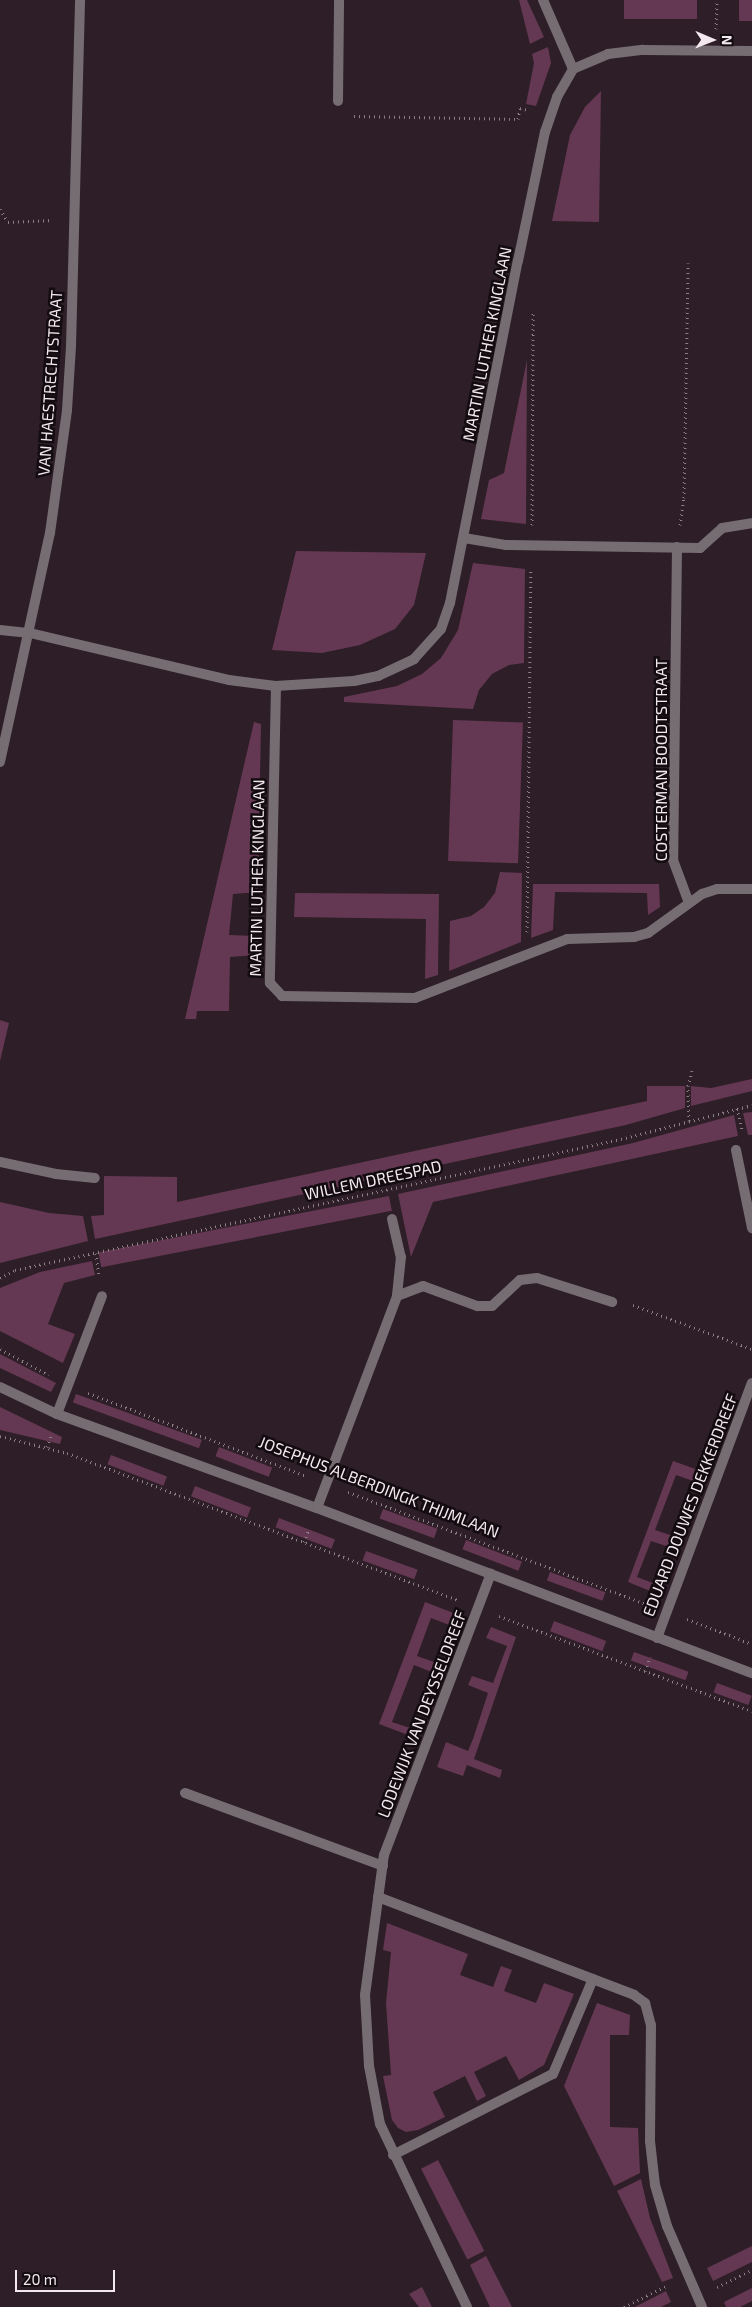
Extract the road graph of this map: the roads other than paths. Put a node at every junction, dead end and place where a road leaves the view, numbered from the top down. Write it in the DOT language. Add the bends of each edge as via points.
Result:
graph roads {
  1 [pos="80,0"];
  2 [pos="339,0"];
  3 [pos="542,0"];
  4 [pos="752,51"];
  5 [pos="573,69"];
  6 [pos="338,101"];
  7 [pos="752,523"];
  8 [pos="464,538"];
  9 [pos="677,547"];
  10 [pos="0,630"];
  11 [pos="30,633"];
  12 [pos="276,686"];
  13 [pos="0,762"];
  14 [pos="752,889"];
  15 [pos="689,903"];
  16 [pos="736,1150"];
  17 [pos="0,1162"];
  18 [pos="95,1178"];
  19 [pos="392,1219"];
  20 [pos="752,1228"];
  21 [pos="102,1296"];
  22 [pos="397,1296"];
  23 [pos="612,1302"];
  24 [pos="752,1383"];
  25 [pos="0,1387"];
  26 [pos="57,1414"];
  27 [pos="317,1508"];
  28 [pos="491,1574"];
  29 [pos="657,1638"];
  30 [pos="752,1673"];
  31 [pos="185,1793"];
  32 [pos="383,1866"];
  33 [pos="378,1897"];
  34 [pos="593,1979"];
  35 [pos="394,2155"];
  36 [pos="467,2307"];
  37 [pos="702,2307"];
  1 -- 11 [label="street, VAN HAESTRECHTSTRAAT" via="67,410 50,533"];
  2 -- 6 [label="street"];
  3 -- 5 [label="street"];
  4 -- 5 [label="street" via="643,50 608,54"];
  5 -- 8 [label="street, MARTIN LUTHER KINGLAAN" via="551,113 518,261"];
  7 -- 9 [label="street" via="722,528 700,548"];
  8 -- 9 [label="street" via="506,545"];
  8 -- 12 [label="street, MARTIN LUTHER KINGLAAN" via="441,629 414,659 378,676 354,681"];
  9 -- 15 [label="street, COSTERMAN BOODTSTRAAT" via="673,860"];
  10 -- 11 [label="street, MARTIN LUTHER KINGLAAN"];
  11 -- 12 [label="street, MARTIN LUTHER KINGLAAN" via="229,680"];
  11 -- 13 [label="street, VAN HAESTRECHTSTRAAT"];
  12 -- 15 [label="street, MARTIN LUTHER KINGLAAN" via="270,983 282,996 415,998 568,939 634,937 648,933"];
  14 -- 15 [label="street" via="717,889"];
  16 -- 20 [label="street"];
  17 -- 18 [label="street" via="56,1174"];
  19 -- 22 [label="street" via="401,1257"];
  21 -- 26 [label="street"];
  22 -- 23 [label="street" via="423,1286 477,1306 492,1306 520,1280 537,1278"];
  22 -- 27 [label="street"];
  24 -- 29 [label="street, EDUARD DOUWES DEKKERDREEF"];
  25 -- 26 [label="street"];
  26 -- 27 [label="street"];
  27 -- 28 [label="street"];
  28 -- 29 [label="street"];
  28 -- 32 [label="street, LODEWIJK VAN DEYSSELDREEF" via="384,1855"];
  29 -- 30 [label="street"];
  31 -- 32 [label="street"];
  32 -- 33 [label="street, LODEWIJK VAN DEYSSELDREEF"];
  33 -- 34 [label="street"];
  33 -- 35 [label="street, LODEWIJK VAN DEYSSELDREEF" via="366,1972 365,2021 374,2100 380,2124"];
  34 -- 35 [label="street" via="553,2074"];
  34 -- 37 [label="street" via="645,2003 651,2025 650,2141 655,2185 667,2226"];
  35 -- 36 [label="street, LODEWIJK VAN DEYSSELDREEF"];
}
